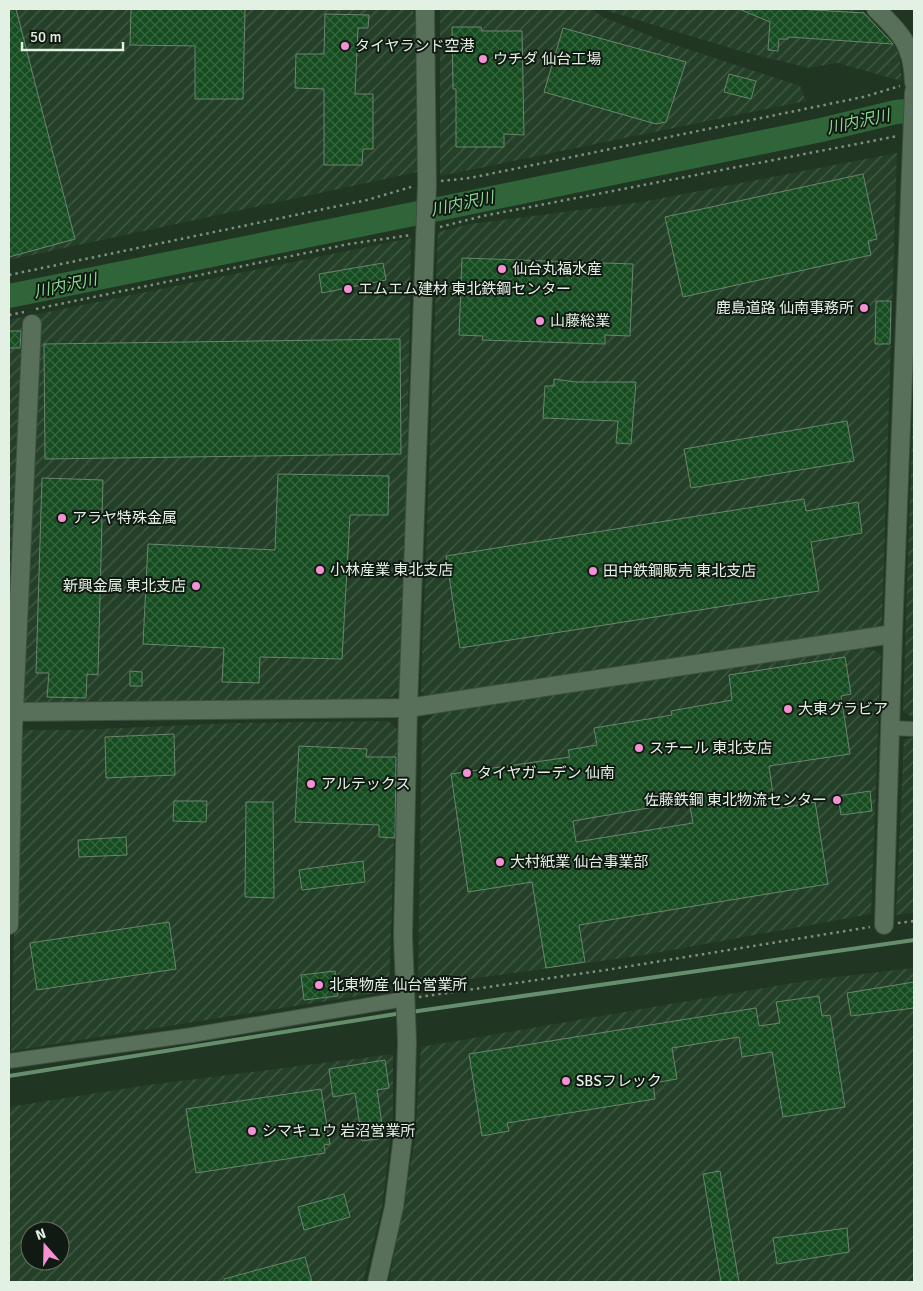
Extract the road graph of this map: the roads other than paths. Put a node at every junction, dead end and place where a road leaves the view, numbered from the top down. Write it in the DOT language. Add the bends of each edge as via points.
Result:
graph roads {
  1 [pos="425,9"];
  2 [pos="876,9"];
  3 [pos="912,87"];
  4 [pos="32,324"];
  5 [pos="893,634"];
  6 [pos="408,708"];
  7 [pos="11,712"];
  8 [pos="889,728"];
  9 [pos="914,729"];
  10 [pos="9,925"];
  11 [pos="884,925"];
  12 [pos="405,1001"];
  13 [pos="9,1060"];
  14 [pos="377,1282"];
  1 -- 6 [label="street" via="427,183"];
  2 -- 3 [label="street" via="899,30 908,46 914,63"];
  3 -- 5 [label="street"];
  4 -- 7 [label="street"];
  5 -- 6 [label="street"];
  5 -- 8 [label="street"];
  6 -- 7 [label="street"];
  6 -- 12 [label="street" via="403,936"];
  7 -- 10 [label="street"];
  8 -- 9 [label="street"];
  8 -- 11 [label="street"];
  12 -- 13 [label="street" via="201,1034"];
  12 -- 14 [label="street" via="405,1120 394,1207"];
}
